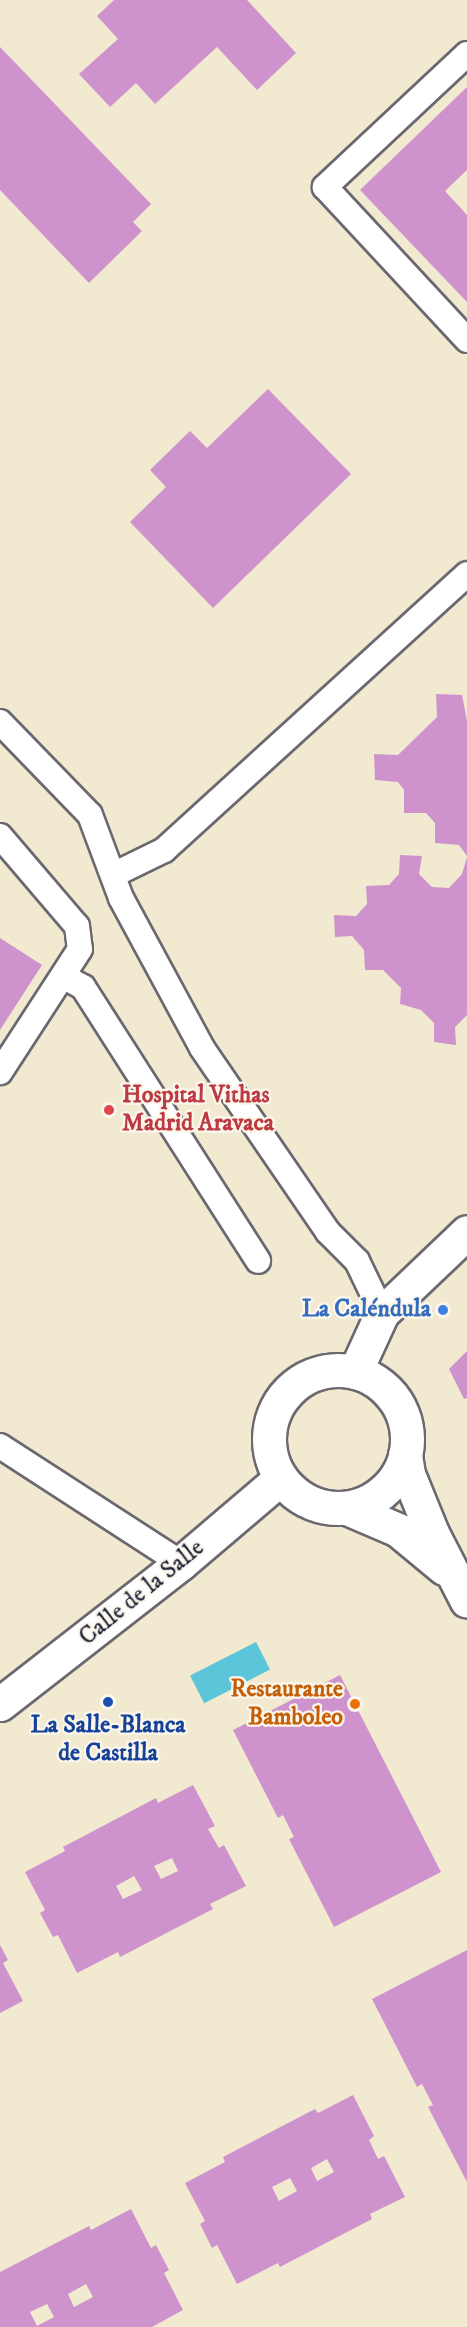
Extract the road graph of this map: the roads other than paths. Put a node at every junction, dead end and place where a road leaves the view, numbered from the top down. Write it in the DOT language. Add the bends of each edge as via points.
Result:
graph roads {
  1 [pos="467,54"];
  2 [pos="467,340"];
  3 [pos="467,574"];
  4 [pos="0,722"];
  5 [pos="0,836"];
  6 [pos="113,875"];
  7 [pos="63,976"];
  8 [pos="0,1072"];
  9 [pos="467,1232"];
  10 [pos="258,1261"];
  11 [pos="382,1313"];
  12 [pos="355,1372"];
  13 [pos="0,1446"];
  14 [pos="405,1455"];
  15 [pos="281,1478"];
  16 [pos="347,1508"];
  17 [pos="181,1563"];
  18 [pos="462,1591"];
  19 [pos="0,1704"];
  1 -- 2 [label="lane" via="325,187"];
  3 -- 6 [label="lane" via="164,850"];
  4 -- 6 [label="lane" via="90,815"];
  5 -- 7 [label="lane" via="77,926 80,949"];
  6 -- 11 [label="lane" via="121,898 202,1048 328,1232 357,1262"];
  7 -- 8 [label="lane"];
  7 -- 10 [label="lane" via="83,987"];
  9 -- 11 [label="street"];
  11 -- 12 [label="street"];
  12 -- 14 [label="street" via="383,1388 402,1413 407,1434"];
  12 -- 15 [label="street" via="314,1374 281,1399 272,1418 269,1438 271,1459"];
  13 -- 17 [label="lane"];
  14 -- 16 [label="street" via="384,1490 367,1502"];
  14 -- 18 [label="street" via="428,1523"];
  15 -- 16 [label="street" via="310,1503"];
  15 -- 17 [label="street, Calle de la Salle"];
  16 -- 18 [label="street" via="398,1530"];
  17 -- 19 [label="street, Calle de la Salle"];
}
